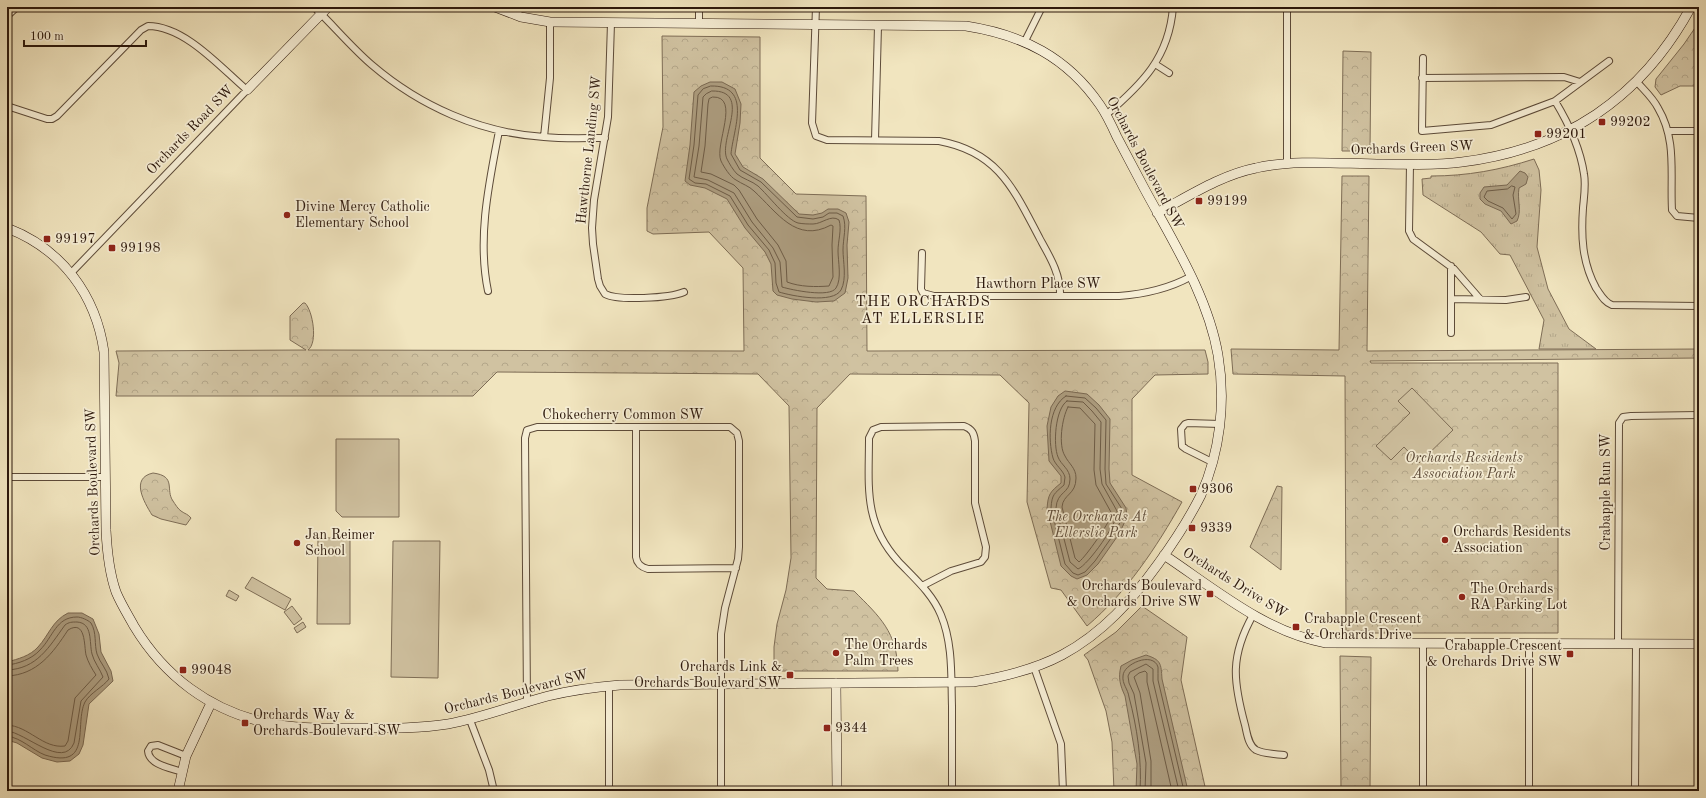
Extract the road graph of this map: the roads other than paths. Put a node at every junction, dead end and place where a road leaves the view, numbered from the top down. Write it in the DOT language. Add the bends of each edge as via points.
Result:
graph roads {
  1 [pos="16,7"];
  2 [pos="314,7"];
  3 [pos="328,7"];
  4 [pos="495,7"];
  5 [pos="699,7"];
  6 [pos="816,7"];
  7 [pos="1042,7"];
  8 [pos="1173,7"];
  9 [pos="1287,7"];
  10 [pos="1689,7"];
  11 [pos="321,14"];
  12 [pos="7,16"];
  13 [pos="550,22"];
  14 [pos="611,23"];
  15 [pos="699,24"];
  16 [pos="816,25"];
  17 [pos="878,26"];
  18 [pos="1025,41"];
  19 [pos="1423,58"];
  20 [pos="1610,61"];
  21 [pos="1155,64"];
  22 [pos="1169,73"];
  23 [pos="1422,78"];
  24 [pos="1580,82"];
  25 [pos="1636,82"];
  26 [pos="247,90"];
  27 [pos="1555,100"];
  28 [pos="7,106"];
  29 [pos="1106,115"];
  30 [pos="1571,130"];
  31 [pos="499,131"];
  32 [pos="1668,131"];
  33 [pos="1699,131"];
  34 [pos="544,137"];
  35 [pos="605,138"];
  36 [pos="875,140"];
  37 [pos="1287,164"];
  38 [pos="1410,164"];
  39 [pos="1157,213"];
  40 [pos="1699,218"];
  41 [pos="7,228"];
  42 [pos="922,252"];
  43 [pos="1451,266"];
  44 [pos="72,272"];
  45 [pos="1190,276"];
  46 [pos="488,291"];
  47 [pos="684,292"];
  48 [pos="1060,296"];
  49 [pos="1526,297"];
  50 [pos="1451,298"];
  51 [pos="1480,299"];
  52 [pos="1699,306"];
  53 [pos="1451,333"];
  54 [pos="1699,415"];
  55 [pos="1220,424"];
  56 [pos="636,428"];
  57 [pos="1212,462"];
  58 [pos="7,477"];
  59 [pos="105,477"];
  60 [pos="878,532"];
  61 [pos="871,535"];
  62 [pos="1164,555"];
  63 [pos="736,568"];
  64 [pos="922,586"];
  65 [pos="1253,615"];
  66 [pos="1529,643"];
  67 [pos="1423,644"];
  68 [pos="1618,644"];
  69 [pos="1636,644"];
  70 [pos="1699,644"];
  71 [pos="1034,667"];
  72 [pos="836,683"];
  73 [pos="952,683"];
  74 [pos="721,684"];
  75 [pos="609,686"];
  76 [pos="210,703"];
  77 [pos="527,703"];
  78 [pos="470,720"];
  79 [pos="1284,755"];
  80 [pos="186,756"];
  81 [pos="182,772"];
  82 [pos="178,791"];
  83 [pos="494,791"];
  84 [pos="609,791"];
  85 [pos="721,791"];
  86 [pos="837,791"];
  87 [pos="952,791"];
  88 [pos="1063,791"];
  89 [pos="1423,791"];
  90 [pos="1529,791"];
  91 [pos="1635,791"];
  1 -- 12 [label="street"];
  2 -- 11 [label="street"];
  3 -- 11 [label="street, Orchards Road SW"];
  4 -- 13 [label="street, Orchards Boulevard SW" via="521,17"];
  5 -- 15 [label="street"];
  6 -- 16 [label="street"];
  7 -- 18 [label="street"];
  8 -- 21 [label="street" via="1166,37"];
  9 -- 37 [label="street"];
  10 -- 25 [label="street, Orchards Green SW" via="1664,50"];
  11 -- 26 [label="street, Orchards Road SW"];
  11 -- 31 [label="street" via="372,64 412,95 452,115"];
  13 -- 14 [label="street, Orchards Boulevard SW"];
  13 -- 34 [label="street" via="550,78"];
  14 -- 15 [label="street, Orchards Boulevard SW"];
  14 -- 35 [label="street, Hawthorne Landing SW" via="610,93"];
  15 -- 16 [label="street, Orchards Boulevard SW"];
  16 -- 17 [label="street, Orchards Boulevard SW"];
  16 -- 36 [label="street" via="812,123 816,136 827,140"];
  17 -- 18 [label="street, Orchards Boulevard SW" via="966,26 999,32"];
  17 -- 36 [label="street"];
  18 -- 29 [label="street, Orchards Boulevard SW" via="1068,68"];
  19 -- 23 [label="street"];
  20 -- 24 [label="street"];
  21 -- 22 [label="street"];
  21 -- 29 [label="street" via="1136,89"];
  23 -- 24 [label="street" via="1564,77"];
  23 -- 27 [label="street" via="1422,131 1491,125"];
  24 -- 27 [label="street"];
  25 -- 30 [label="street, Orchards Green SW" via="1608,107"];
  25 -- 32 [label="street" via="1658,106"];
  26 -- 28 [label="street" via="214,59 193,44 162,29 148,26 52,119"];
  26 -- 44 [label="street, Orchards Road SW"];
  27 -- 30 [label="street"];
  29 -- 39 [label="street, Orchards Boulevard SW"];
  30 -- 38 [label="street, Orchards Green SW" via="1545,142 1505,155 1461,163"];
  30 -- 52 [label="street" via="1580,152 1584,176 1581,233 1583,252 1589,273 1602,298 1608,304 1618,306"];
  31 -- 34 [label="street"];
  31 -- 46 [label="street" via="490,179 485,230 485,274"];
  32 -- 33 [label="street"];
  32 -- 40 [label="street" via="1672,154 1672,210 1677,216"];
  34 -- 35 [label="street"];
  35 -- 47 [label="street, Hawthorne Landing SW" via="594,200 592,228 594,258 602,291 616,297 667,297"];
  36 -- 48 [label="street" via="925,140 954,144 989,163 1016,192 1053,263"];
  37 -- 38 [label="street, Orchards Green SW"];
  37 -- 39 [label="street, Orchards Green SW" via="1240,172"];
  38 -- 43 [label="street" via="1409,231 1413,239"];
  39 -- 45 [label="street, Orchards Boulevard SW"];
  41 -- 44 [label="street, Orchards Boulevard SW" via="45,250"];
  42 -- 48 [label="street, Hawthorn Place SW" via="920,286 923,293 928,295"];
  43 -- 50 [label="street"];
  43 -- 51 [label="street"];
  44 -- 59 [label="street, Orchards Boulevard SW" via="96,314 102,333"];
  45 -- 48 [label="street, Hawthorn Place SW" via="1166,288 1141,294"];
  45 -- 55 [label="street, Orchards Boulevard SW" via="1202,301 1216,347 1222,390"];
  49 -- 51 [label="street" via="1506,300"];
  50 -- 51 [label="street"];
  50 -- 53 [label="street"];
  54 -- 68 [label="street, Crabapple Run SW" via="1632,416 1623,417 1618,423"];
  55 -- 57 [label="street, Orchards Boulevard SW"];
  55 -- 57 [label="street" via="1188,423 1181,429 1182,446"];
  56 -- 63 [label="street" via="636,557 640,566 648,569"];
  56 -- 63 [label="street, Chokecherry Common SW" via="726,427 737,433 739,547"];
  56 -- 77 [label="street, Chokecherry Common SW" via="537,427 525,433"];
  57 -- 62 [label="street, Orchards Boulevard SW" via="1200,495"];
  58 -- 59 [label="street"];
  59 -- 76 [label="street, Orchards Boulevard SW" via="107,553 116,592 141,638 156,658 176,679"];
  60 -- 61 [label="street"];
  60 -- 64 [label="street" via="893,555"];
  60 -- 64 [label="street" via="869,491 869,438 873,430 881,427 969,428 975,441 975,503 986,547 985,557 981,562 951,571"];
  62 -- 65 [label="street, Orchards Drive SW"];
  62 -- 71 [label="street, Orchards Boulevard SW" via="1133,598 1108,623 1062,655"];
  63 -- 74 [label="street, Chokecherry Common SW" via="722,626"];
  64 -- 73 [label="street" via="944,623 950,649"];
  65 -- 67 [label="street, Orchards Drive SW" via="1289,633 1314,641 1342,644"];
  65 -- 79 [label="street" via="1242,636 1237,656 1235,676 1239,703 1253,747"];
  66 -- 67 [label="street, Orchards Drive SW"];
  66 -- 68 [label="street, Orchards Drive SW"];
  66 -- 90 [label="street"];
  67 -- 89 [label="street"];
  68 -- 69 [label="street, Orchards Drive SW"];
  69 -- 70 [label="street, Orchards Drive SW"];
  69 -- 91 [label="street"];
  71 -- 73 [label="street, Orchards Boulevard SW" via="998,678"];
  71 -- 88 [label="street" via="1061,744"];
  72 -- 73 [label="street, Orchards Boulevard SW"];
  72 -- 74 [label="street, Orchards Boulevard SW"];
  72 -- 86 [label="street"];
  73 -- 87 [label="street"];
  74 -- 75 [label="street, Orchards Boulevard SW"];
  74 -- 85 [label="street, Chokecherry Common SW"];
  75 -- 77 [label="street, Orchards Boulevard SW" via="564,692"];
  75 -- 84 [label="street"];
  76 -- 78 [label="street, Orchards Boulevard SW" via="253,720 294,727 411,728"];
  76 -- 80 [label="street"];
  77 -- 78 [label="street, Orchards Boulevard SW"];
  78 -- 83 [label="street"];
  80 -- 81 [label="street"];
  80 -- 81 [label="street" via="158,745 151,746 148,751 153,761"];
  81 -- 82 [label="street"];
}
